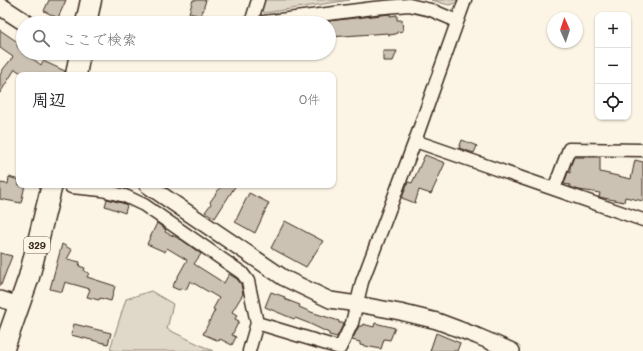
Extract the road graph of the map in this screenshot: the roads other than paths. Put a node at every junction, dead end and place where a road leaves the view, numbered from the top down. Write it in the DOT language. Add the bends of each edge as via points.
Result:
graph roads {
  1 [pos="91,0"];
  2 [pos="258,0"];
  3 [pos="465,0"];
  4 [pos="0,6"];
  5 [pos="16,16"];
  6 [pos="88,16"];
  7 [pos="253,16"];
  8 [pos="311,16"];
  9 [pos="457,21"];
  10 [pos="79,60"];
  11 [pos="77,72"];
  12 [pos="415,141"];
  13 [pos="643,150"];
  14 [pos="51,188"];
  15 [pos="87,188"];
  16 [pos="150,188"];
  17 [pos="554,189"];
  18 [pos="127,190"];
  19 [pos="643,220"];
  20 [pos="0,299"];
  21 [pos="357,304"];
  22 [pos="19,305"];
  23 [pos="257,323"];
  24 [pos="3,351"];
  25 [pos="250,351"];
  26 [pos="512,351"];
  1 -- 6 [label="highway"];
  2 -- 7 [label="street"];
  3 -- 9 [label="street"];
  4 -- 5 [label="main road"];
  8 -- 9 [label="street" via="409,5 431,10"];
  9 -- 12 [label="street"];
  10 -- 11 [label="highway"];
  12 -- 17 [label="street"];
  12 -- 21 [label="street" via="362,282"];
  13 -- 17 [label="street" via="569,149"];
  14 -- 22 [label="highway, 329" via="29,277"];
  15 -- 18 [label="street"];
  16 -- 21 [label="street" via="284,278 330,300"];
  17 -- 19 [label="street"];
  18 -- 23 [label="street" via="144,205 242,273 248,281"];
  20 -- 22 [label="street"];
  21 -- 23 [label="street" via="352,323 340,348"];
  21 -- 26 [label="street" via="437,321"];
  22 -- 24 [label="highway, 329"];
  23 -- 25 [label="street"];
}
